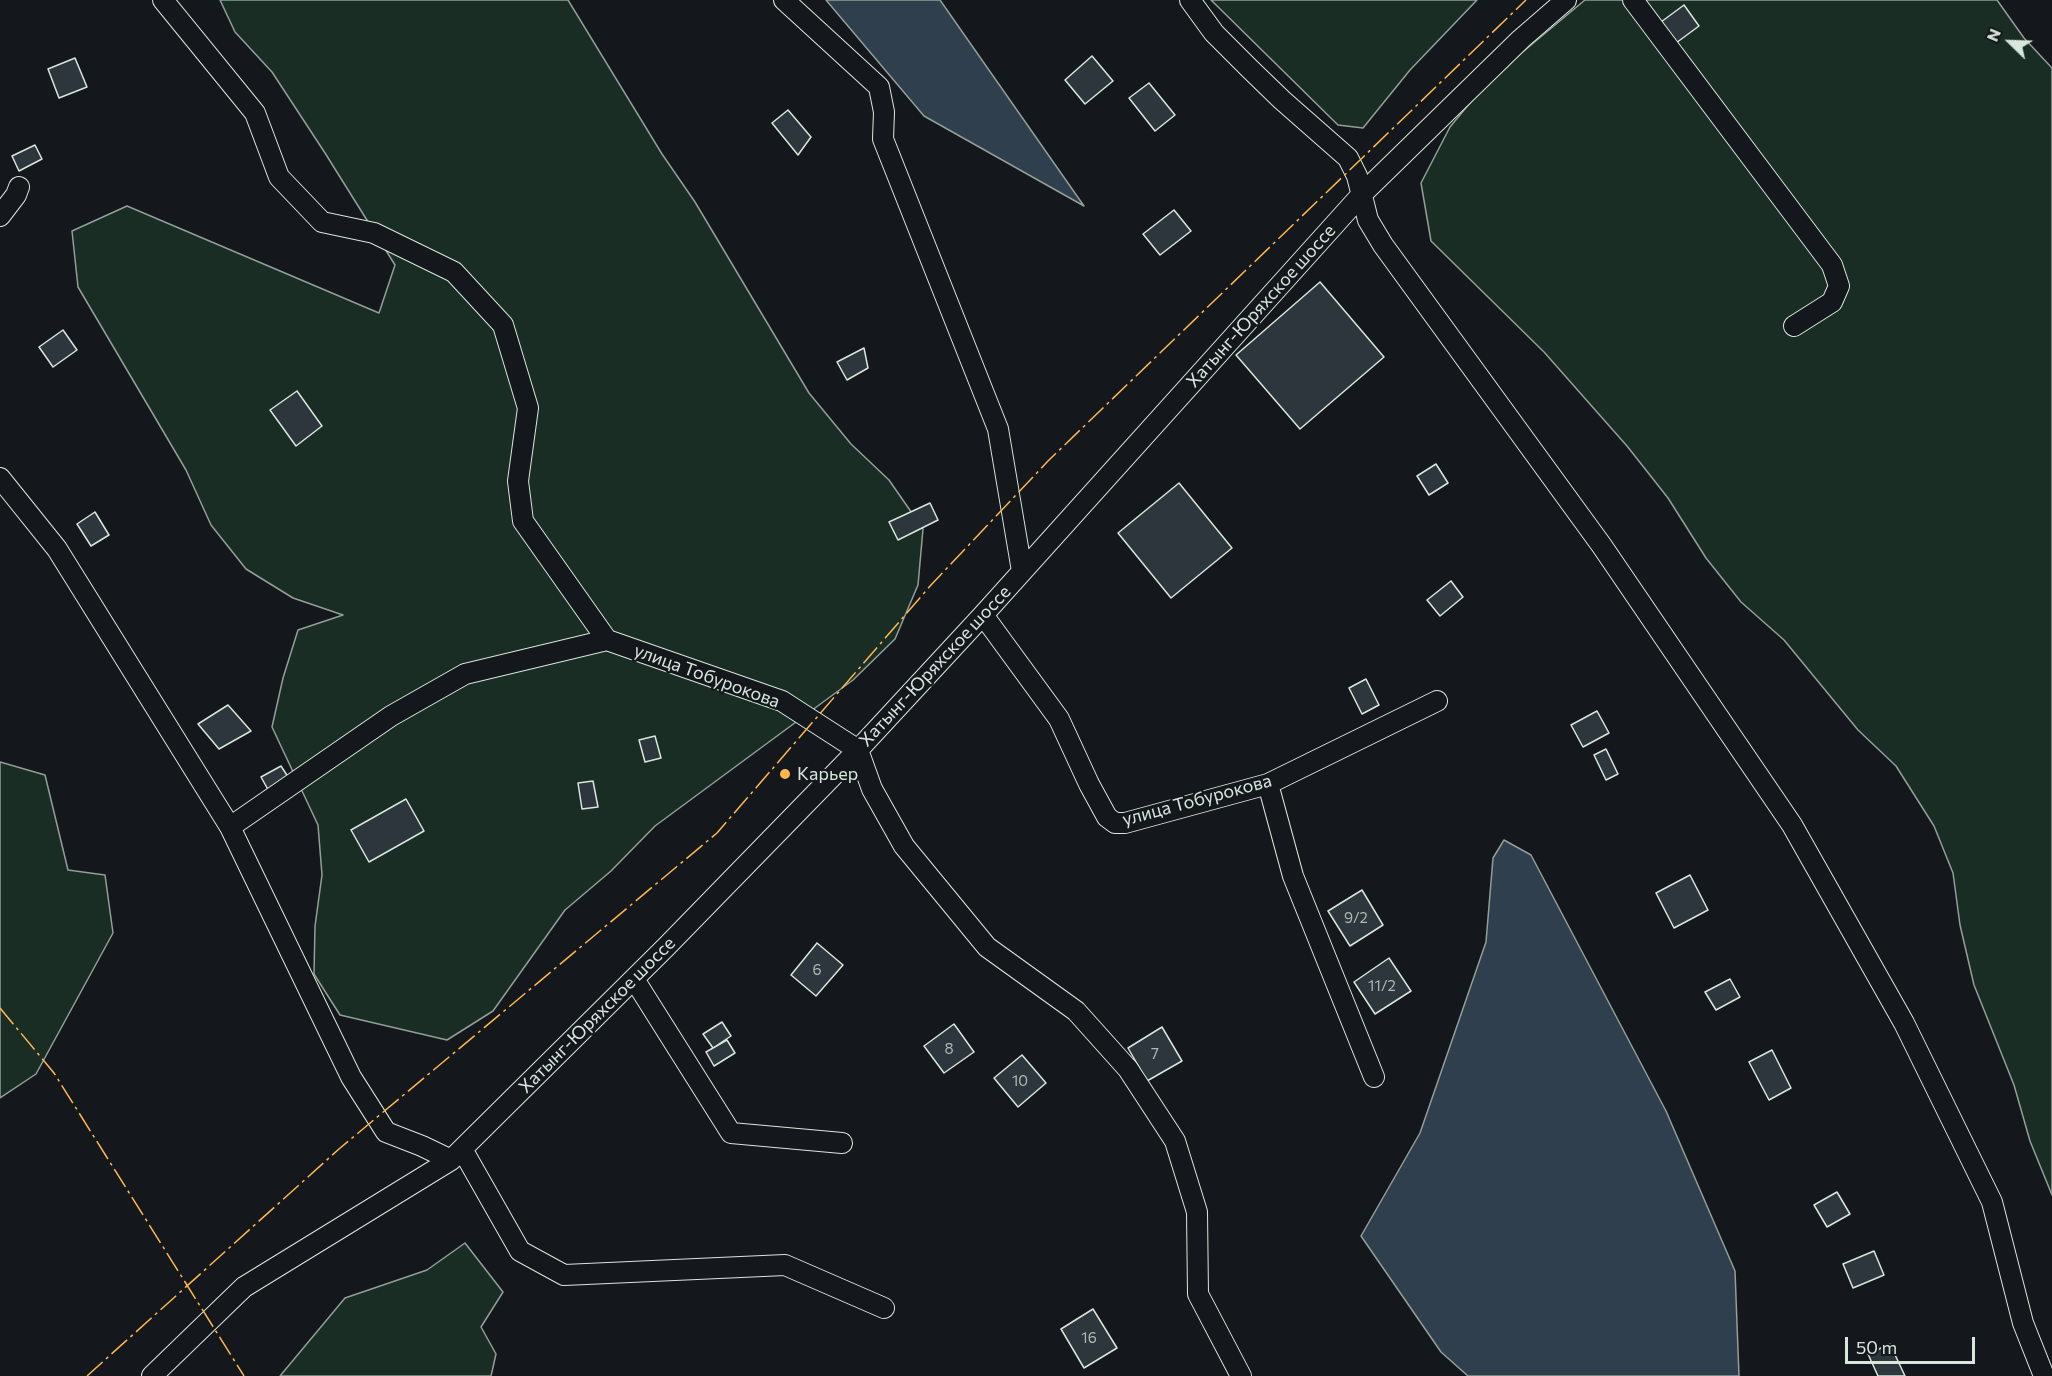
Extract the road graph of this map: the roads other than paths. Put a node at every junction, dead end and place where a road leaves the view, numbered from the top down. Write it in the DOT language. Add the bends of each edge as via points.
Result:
graph roads {
  1 [pos="163,0"];
  2 [pos="784,0"];
  3 [pos="1190,0"];
  4 [pos="1566,0"];
  5 [pos="1633,0"];
  6 [pos="19,187"];
  7 [pos="1363,193"];
  8 [pos="0,216"];
  9 [pos="1794,326"];
  10 [pos="0,478"];
  11 [pos="1022,571"];
  12 [pos="983,615"];
  13 [pos="607,640"];
  14 [pos="1437,701"];
  15 [pos="858,750"];
  16 [pos="1268,784"];
  17 [pos="230,827"];
  18 [pos="634,979"];
  19 [pos="1374,1077"];
  20 [pos="842,1143"];
  21 [pos="457,1155"];
  22 [pos="884,1308"];
  23 [pos="152,1376"];
  24 [pos="1241,1376"];
  25 [pos="2044,1376"];
  1 -- 13 [label="street" via="255,113 279,177 322,222 374,233 454,272 503,325 528,408 518,481 523,521"];
  2 -- 11 [label="street" via="879,87 884,112 883,140 998,429"];
  3 -- 7 [label="street" via="1214,33 1348,158"];
  4 -- 7 [label="street, Хатынг-Юряхское шоссе"];
  5 -- 9 [label="street" via="1833,265 1839,286 1832,302"];
  6 -- 8 [label="street"];
  7 -- 11 [label="street, Хатынг-Юряхское шоссе"];
  7 -- 25 [label="street" via="1368,220 1383,245 1602,546 1792,825 1905,1023 1992,1202 2023,1323"];
  10 -- 17 [label="street" via="57,549"];
  11 -- 12 [label="street, Хатынг-Юряхское шоссе"];
  12 -- 15 [label="street, Хатынг-Юряхское шоссе"];
  12 -- 16 [label="street, улица Тобурокова" via="1059,719 1089,784 1107,817 1115,822 1125,823"];
  13 -- 15 [label="street, улица Тобурокова" via="783,702"];
  13 -- 17 [label="street" via="465,674 391,716"];
  14 -- 16 [label="street, улица Тобурокова"];
  15 -- 18 [label="street, Хатынг-Юряхское шоссе"];
  15 -- 24 [label="street" via="872,789 911,855 987,947 1076,1011 1128,1069 1175,1141 1197,1212 1198,1294"];
  16 -- 19 [label="street" via="1293,876"];
  17 -- 21 [label="street" via="351,1077 386,1132"];
  18 -- 20 [label="street" via="731,1133"];
  18 -- 21 [label="street, Хатынг-Юряхское шоссе"];
  21 -- 22 [label="street" via="520,1251 564,1275 785,1265"];
  21 -- 23 [label="street, Хатынг-Юряхское шоссе" via="244,1287"];
}
